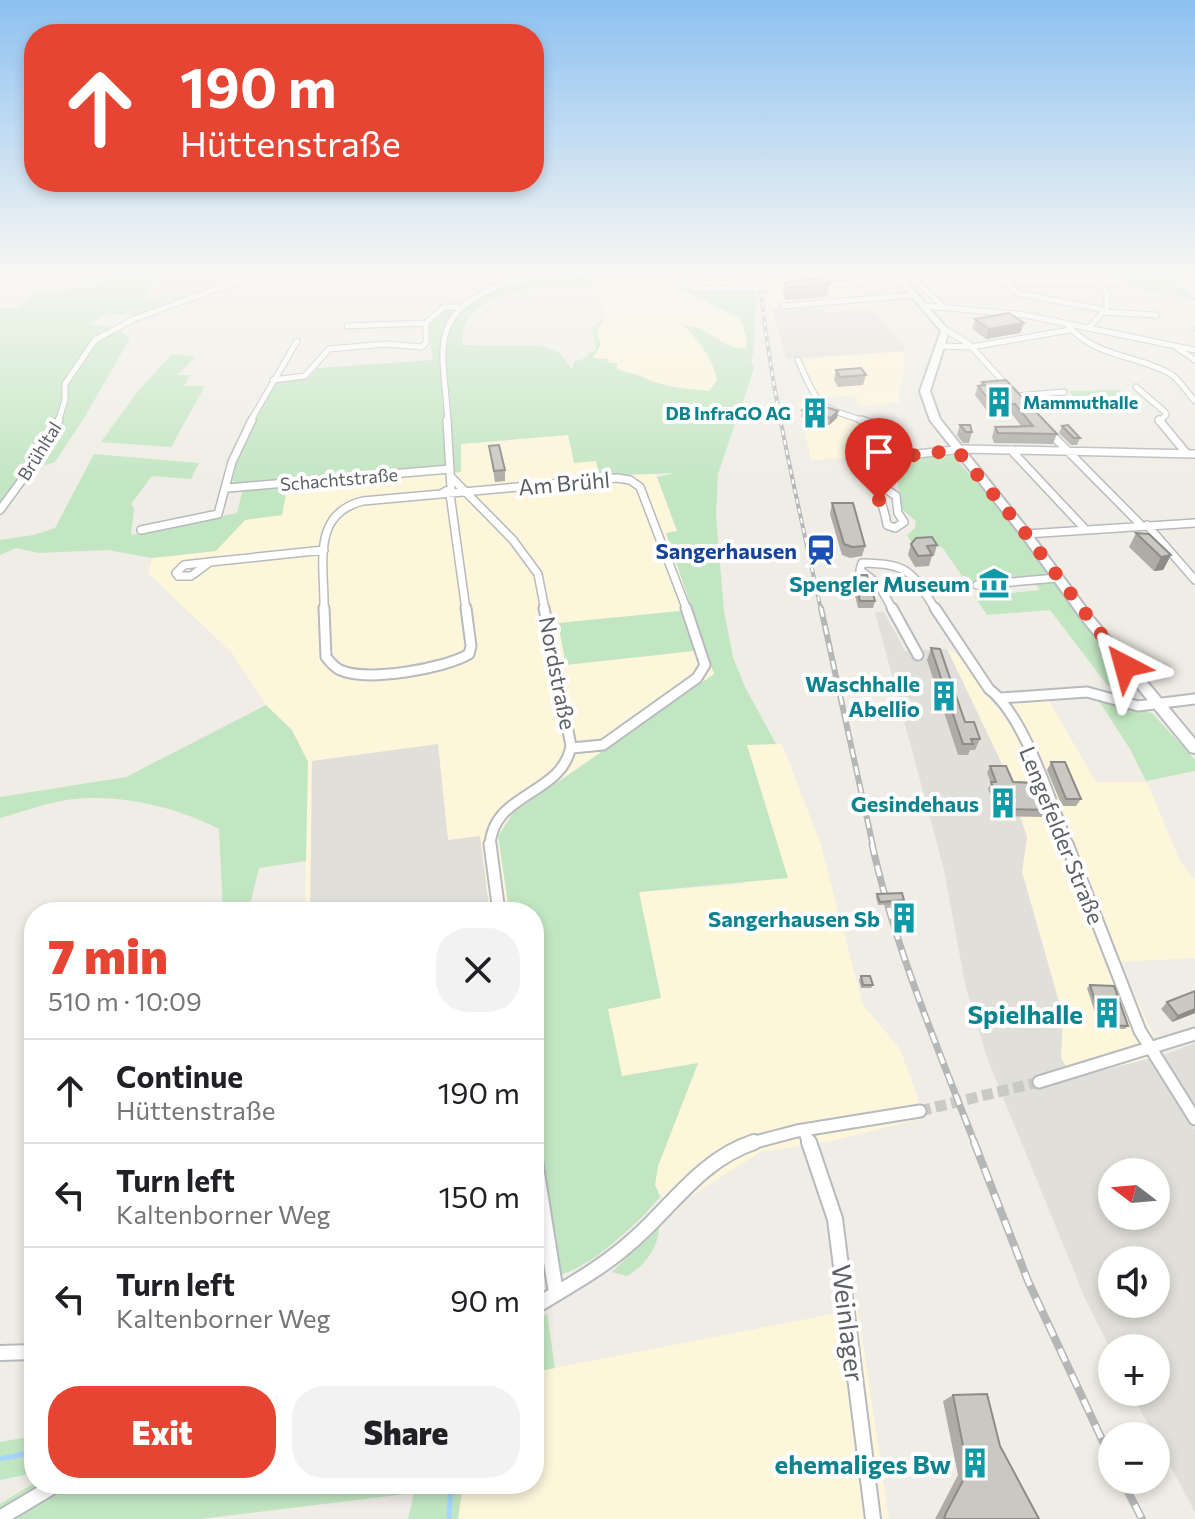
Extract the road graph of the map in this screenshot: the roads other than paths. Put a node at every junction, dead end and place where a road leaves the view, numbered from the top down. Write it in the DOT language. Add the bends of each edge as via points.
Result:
graph roads {
  1 [pos="93,343"];
  2 [pos="296,343"];
  3 [pos="426,343"];
  4 [pos="442,343"];
  5 [pos="942,343"];
  6 [pos="965,343"];
  7 [pos="990,343"];
  8 [pos="1095,343"];
  9 [pos="1166,343"];
  10 [pos="1176,345"];
  11 [pos="941,346"];
  12 [pos="971,347"];
  13 [pos="1194,350"];
  14 [pos="798,360"];
  15 [pos="1195,360"];
  16 [pos="273,380"];
  17 [pos="1136,387"];
  18 [pos="1064,392"];
  19 [pos="1195,401"];
  20 [pos="1044,427"];
  21 [pos="957,450"];
  22 [pos="1011,450"];
  23 [pos="1067,451"];
  24 [pos="1191,454"];
  25 [pos="901,455"];
  26 [pos="451,474"];
  27 [pos="877,483"];
  28 [pos="228,488"];
  29 [pos="467,492"];
  30 [pos="445,495"];
  31 [pos="0,510"];
  32 [pos="1195,523"];
  33 [pos="1144,526"];
  34 [pos="1085,529"];
  35 [pos="141,530"];
  36 [pos="1026,534"];
  37 [pos="324,550"];
  38 [pos="210,562"];
  39 [pos="1057,578"];
  40 [pos="1195,580"];
  41 [pos="977,585"];
  42 [pos="918,655"];
  43 [pos="1001,698"];
  44 [pos="1195,699"];
  45 [pos="1155,703"];
  46 [pos="572,748"];
  47 [pos="1195,748"];
  48 [pos="498,902"];
  49 [pos="1195,1034"];
  50 [pos="1149,1049"];
  51 [pos="1039,1082"];
  52 [pos="920,1111"];
  53 [pos="1195,1119"];
  54 [pos="805,1132"];
  55 [pos="544,1226"];
  56 [pos="556,1293"];
  57 [pos="544,1301"];
  58 [pos="24,1352"];
  59 [pos="0,1353"];
  60 [pos="40,1494"];
  61 [pos="0,1518"];
  62 [pos="873,1519"];
  1 -- 31 [label="street, Brühltal" via="65,384 68,399 56,428"];
  2 -- 16 [label="street"];
  3 -- 16 [label="street" via="329,349 305,376"];
  4 -- 26 [label="street"];
  5 -- 11 [label="street"];
  6 -- 12 [label="street"];
  7 -- 12 [label="street"];
  8 -- 19 [label="street" via="1117,357 1170,374"];
  9 -- 10 [label="street"];
  10 -- 13 [label="street"];
  10 -- 15 [label="street"];
  11 -- 12 [label="street"];
  11 -- 21 [label="street" via="925,396"];
  12 -- 18 [label="street" via="1018,398"];
  14 -- 25 [label="street" via="811,396 823,407 883,428"];
  16 -- 28 [label="street" via="234,457"];
  17 -- 24 [label="street" via="1165,412 1158,421"];
  20 -- 23 [label="street"];
  21 -- 22 [label="street"];
  21 -- 25 [label="street"];
  21 -- 36 [label="street"];
  22 -- 23 [label="street"];
  22 -- 34 [label="street"];
  23 -- 24 [label="street"];
  23 -- 33 [label="street"];
  25 -- 27 [label="street" via="878,462"];
  26 -- 28 [label="street, Schachtstraße"];
  26 -- 29 [label="street, Nordstraße"];
  26 -- 30 [label="street"];
  27 -- 27 [label="street" via="896,496 902,526 887,526"];
  28 -- 35 [label="street" via="218,514"];
  29 -- 30 [label="street, Schachtstraße"];
  29 -- 46 [label="street, Nordstraße" via="538,574"];
  29 -- 46 [label="street, Am Brühl" via="617,478 640,487 703,650 704,668 686,687 603,745"];
  30 -- 37 [label="street, Schachtstraße" via="363,501 342,508 328,521"];
  30 -- 37 [label="street, Schachtstraße" via="471,646 452,664 359,674 335,667 322,645"];
  32 -- 33 [label="street"];
  33 -- 34 [label="street"];
  33 -- 40 [label="street"];
  34 -- 36 [label="street"];
  36 -- 39 [label="street"];
  37 -- 38 [label="street"];
  39 -- 41 [label="street"];
  39 -- 45 [label="street"];
  42 -- 43 [label="street, Lengefelder Straße" via="879,585 860,570 862,563 890,563 911,573 989,689"];
  43 -- 45 [label="street" via="1087,692 1135,706"];
  43 -- 50 [label="street, Lengefelder Straße" via="1040,773"];
  44 -- 45 [label="street"];
  45 -- 47 [label="street"];
  46 -- 48 [label="street, Nordstraße" via="565,767 497,817 490,847"];
  49 -- 50 [label="street"];
  50 -- 51 [label="street"];
  50 -- 53 [label="street, Lengefelder Straße"];
  52 -- 54 [label="street"];
  54 -- 56 [label="street" via="758,1141 723,1156 687,1184 633,1241"];
  54 -- 62 [label="street, Weinlager" via="835,1219"];
  55 -- 56 [label="street"];
  56 -- 57 [label="street"];
  58 -- 59 [label="street"];
  60 -- 61 [label="street"];
}
